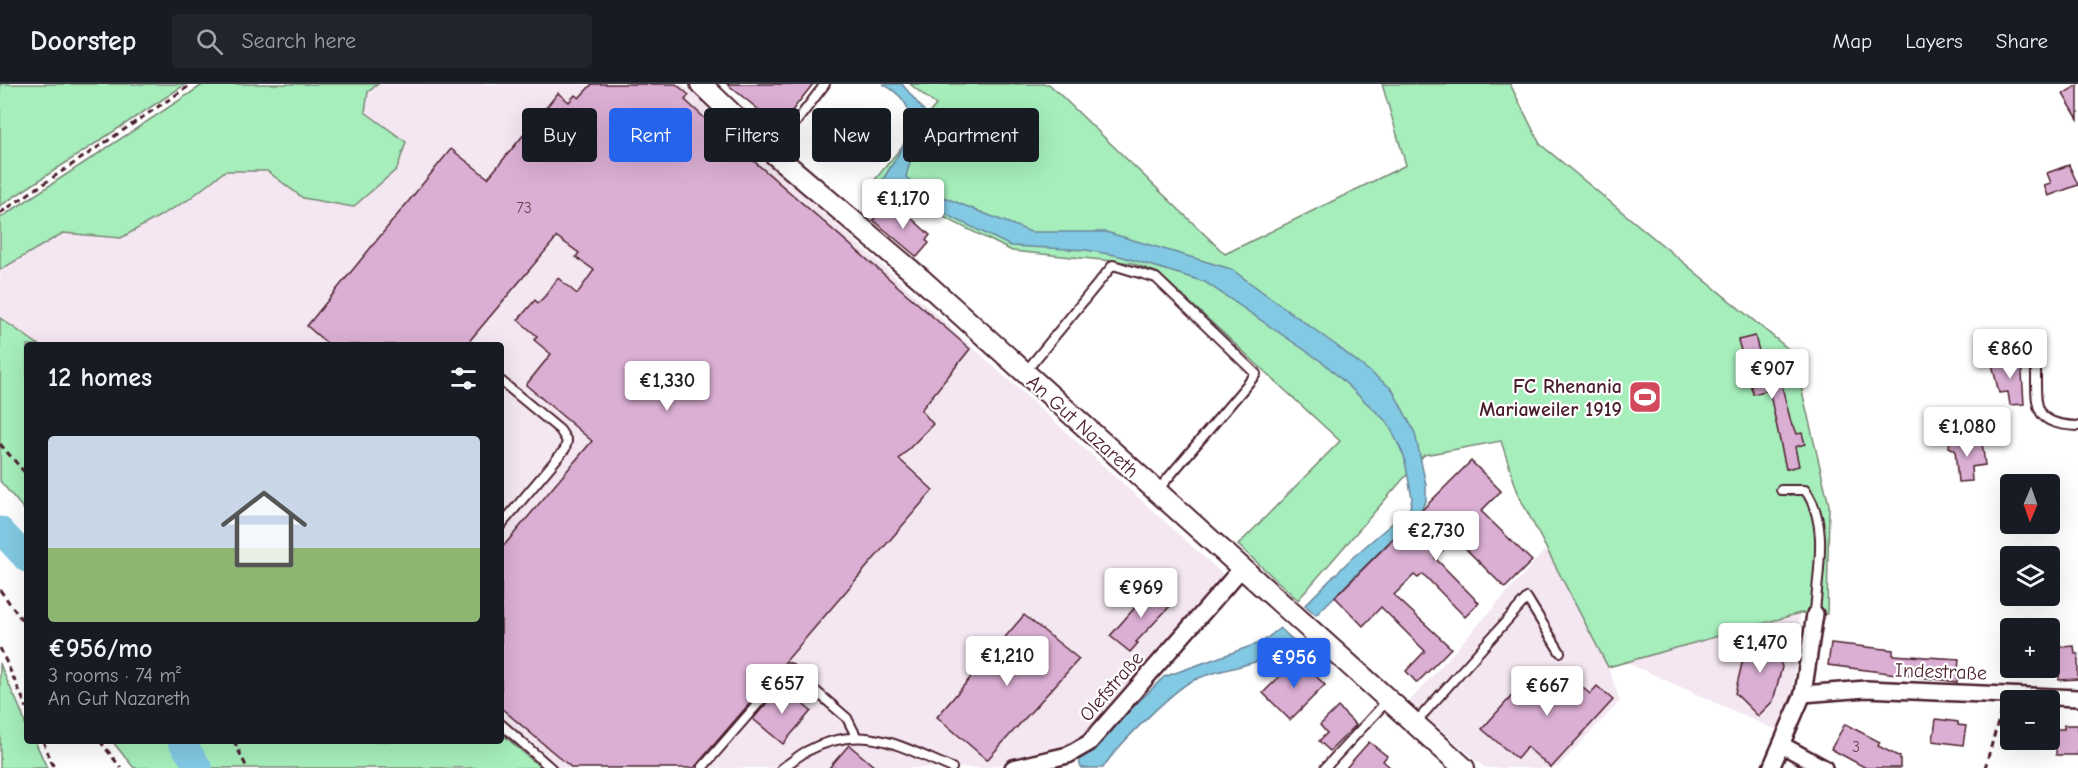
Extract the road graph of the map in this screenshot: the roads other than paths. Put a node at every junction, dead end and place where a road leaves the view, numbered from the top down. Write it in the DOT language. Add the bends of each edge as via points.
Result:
graph roads {
  1 [pos="701,84"];
  2 [pos="825,84"];
  3 [pos="726,108"];
  4 [pos="800,117"];
  5 [pos="784,162"];
  6 [pos="2036,371"];
  7 [pos="1024,373"];
  8 [pos="504,383"];
  9 [pos="2078,426"];
  10 [pos="1781,490"];
  11 [pos="1156,492"];
  12 [pos="504,521"];
  13 [pos="1241,569"];
  14 [pos="1815,614"];
  15 [pos="1560,652"];
  16 [pos="1803,694"];
  17 [pos="2078,698"];
  18 [pos="1388,700"];
  19 [pos="1414,723"];
  20 [pos="504,727"];
  21 [pos="856,736"];
  22 [pos="1782,745"];
  23 [pos="1462,767"];
  24 [pos="551,768"];
  25 [pos="702,768"];
  26 [pos="782,768"];
  27 [pos="952,768"];
  28 [pos="1013,768"];
  29 [pos="1325,768"];
  30 [pos="1771,768"];
  31 [pos="1824,768"];
  1 -- 3 [label="main road, An Gut Nazareth"];
  2 -- 4 [label="lane"];
  5 -- 7 [label="main road, An Gut Nazareth"];
  6 -- 9 [label="lane" via="2037,405 2043,416 2057,425"];
  7 -- 11 [label="main road, An Gut Nazareth"];
  7 -- 11 [label="lane" via="1113,265 1156,278 1256,374"];
  8 -- 12 [label="lane" via="560,430 567,441 565,449"];
  10 -- 14 [label="lane" via="1805,490 1816,504 1820,535"];
  11 -- 13 [label="main road, An Gut Nazareth"];
  13 -- 18 [label="main road, An Gut Nazareth"];
  13 -- 28 [label="street, Olefstraße" via="1089,743 1068,755"];
  14 -- 16 [label="street"];
  15 -- 19 [label="lane" via="1527,598"];
  16 -- 17 [label="street, Indestraße" via="1866,689"];
  16 -- 22 [label="street"];
  18 -- 19 [label="main road, An Gut Nazareth"];
  18 -- 29 [label="lane"];
  19 -- 23 [label="main road, An Gut Nazareth"];
  20 -- 24 [label="lane"];
  21 -- 25 [label="lane" via="847,718 789,668"];
  21 -- 26 [label="lane" via="805,752"];
  21 -- 27 [label="lane" via="883,739"];
  22 -- 30 [label="street"];
  22 -- 31 [label="street"];
}
